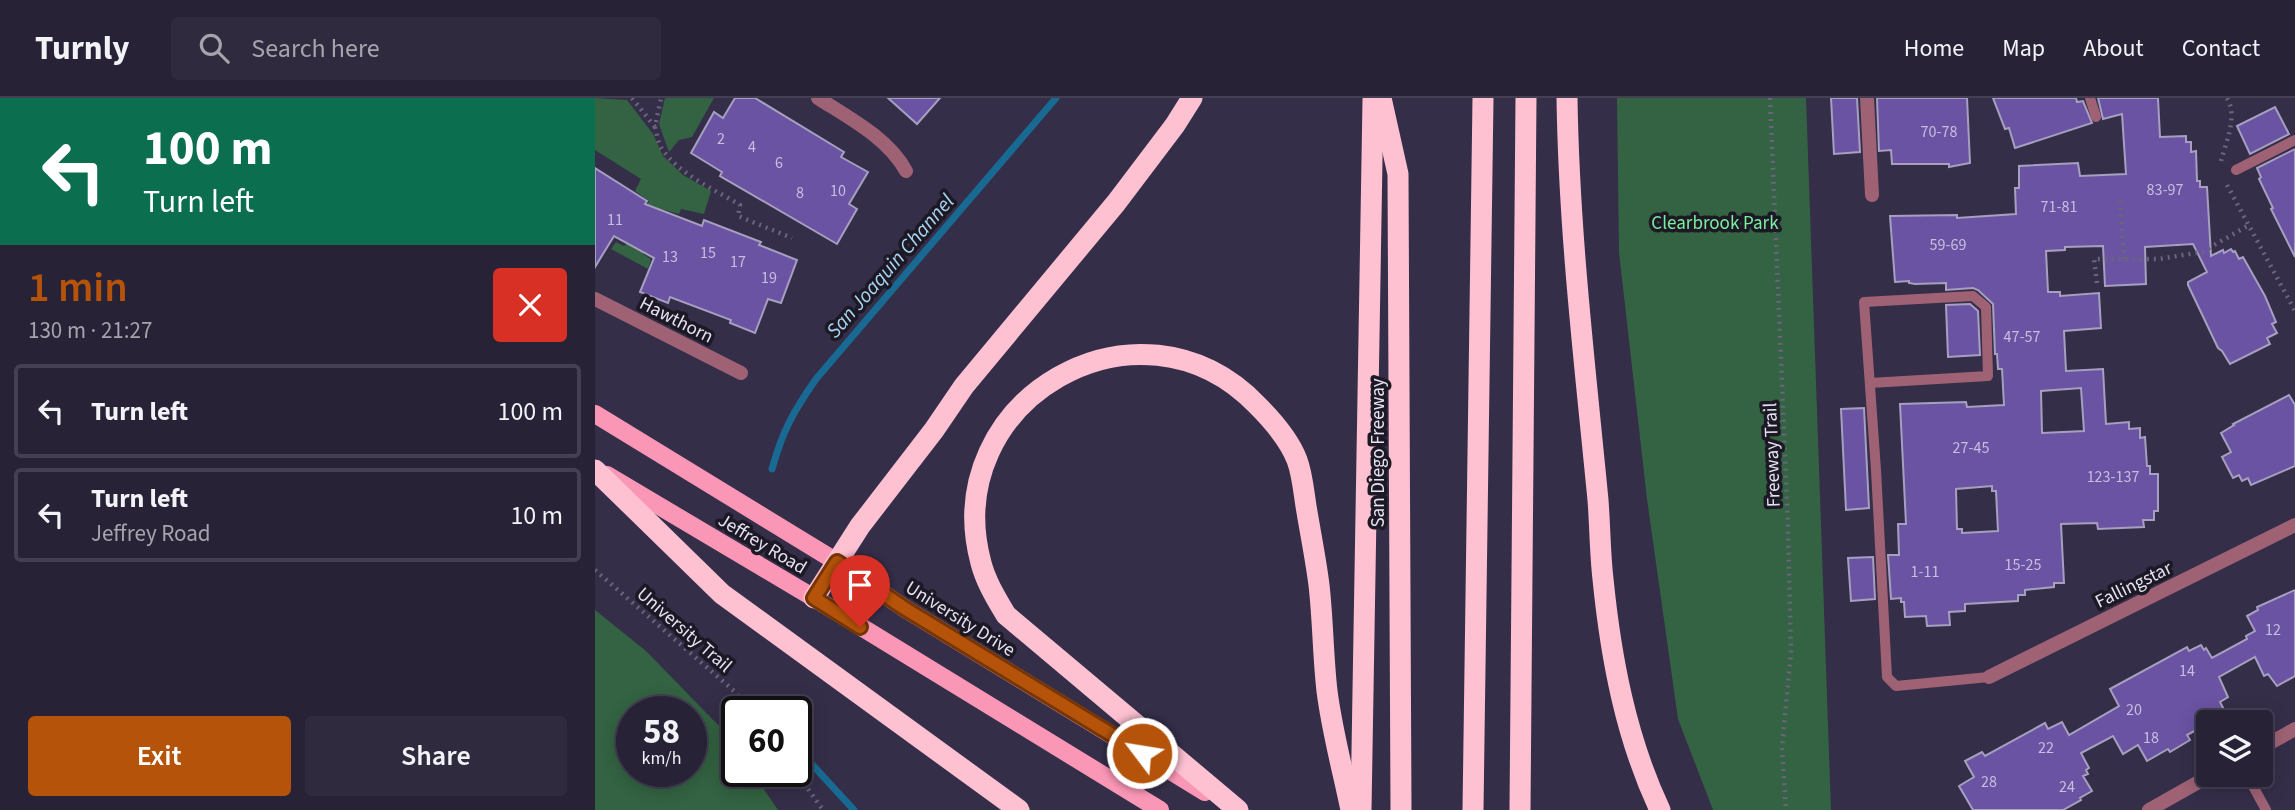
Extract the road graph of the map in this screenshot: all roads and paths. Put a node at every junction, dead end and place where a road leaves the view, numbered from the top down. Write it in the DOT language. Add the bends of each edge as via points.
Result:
graph roads {
  1 [pos="632,98"];
  2 [pos="661,98"];
  3 [pos="818,98"];
  4 [pos="1192,98"];
  5 [pos="1373,98"];
  6 [pos="1381,98"];
  7 [pos="1483,98"];
  8 [pos="1525,98"];
  9 [pos="1567,98"];
  10 [pos="1770,98"];
  11 [pos="1867,98"];
  12 [pos="2090,98"];
  13 [pos="2227,98"];
  14 [pos="2096,117"];
  15 [pos="655,127"];
  16 [pos="2295,140"];
  17 [pos="2220,164"];
  18 [pos="2236,170"];
  19 [pos="906,171"];
  20 [pos="2223,176"];
  21 [pos="1872,195"];
  22 [pos="2120,201"];
  23 [pos="2249,225"];
  24 [pos="792,238"];
  25 [pos="2124,259"];
  26 [pos="2097,283"];
  27 [pos="595,299"];
  28 [pos="2295,311"];
  29 [pos="741,373"];
  30 [pos="1870,383"];
  31 [pos="595,414"];
  32 [pos="595,469"];
  33 [pos="2295,525"];
  34 [pos="837,562"];
  35 [pos="595,570"];
  36 [pos="814,598"];
  37 [pos="1989,677"];
  38 [pos="738,696"];
  39 [pos="2295,729"];
  40 [pos="2273,741"];
  41 [pos="2196,783"];
  42 [pos="804,787"];
  43 [pos="2254,787"];
  44 [pos="823,810"];
  45 [pos="1019,810"];
  46 [pos="1160,810"];
  47 [pos="1237,810"];
  48 [pos="1351,810"];
  49 [pos="1361,810"];
  50 [pos="1401,810"];
  51 [pos="1473,810"];
  52 [pos="1520,810"];
  53 [pos="1660,810"];
  54 [pos="1786,810"];
  55 [pos="2149,810"];
  56 [pos="2266,810"];
  1 -- 15 [label="path"];
  2 -- 15 [label="path"];
  3 -- 19 [label="street" via="894,152"];
  4 -- 34 [label="highway" via="1116,204 964,386"];
  5 -- 49 [label="highway, San Diego Freeway"];
  6 -- 50 [label="highway, San Diego Freeway" via="1398,174"];
  7 -- 51 [label="highway"];
  8 -- 52 [label="highway"];
  9 -- 53 [label="highway" via="1581,341 1603,580 1620,694 1633,743"];
  10 -- 54 [label="path, Freeway Trail" via="1789,527 1791,652 1782,748"];
  11 -- 21 [label="street"];
  12 -- 14 [label="lane"];
  13 -- 17 [label="path" via="2232,106 2231,122"];
  15 -- 24 [label="path" via="660,146 670,158 740,205 738,216"];
  16 -- 18 [label="lane"];
  20 -- 23 [label="path"];
  22 -- 25 [label="path"];
  23 -- 25 [label="path" via="2201,252"];
  23 -- 28 [label="path"];
  25 -- 26 [label="path" via="2094,259"];
  27 -- 29 [label="street, Hawthorn"];
  30 -- 30 [label="lane" via="1988,376 1986,307 1973,296 1864,302"];
  30 -- 37 [label="lane" via="1887,677 1896,686"];
  31 -- 34 [label="main road, University Drive"];
  32 -- 36 [label="main road, Jeffrey Road"];
  32 -- 45 [label="highway" via="722,594"];
  33 -- 37 [label="street, Fallingstar"];
  34 -- 36 [label="highway"];
  34 -- 47 [label="main road, University Drive" via="904,608"];
  35 -- 38 [label="path, University Trail"];
  36 -- 46 [label="main road, Jeffrey Road"];
  39 -- 40 [label="street"];
  41 -- 55 [label="street"];
  42 -- 44 [label="path"];
  43 -- 56 [label="lane"];
  47 -- 48 [label="highway" via="1006,615 981,564 976,513 984,466 995,441 1032,395 1052,380 1101,359 1152,355 1204,368 1243,390 1286,438 1298,462 1319,585 1328,693"];
}
